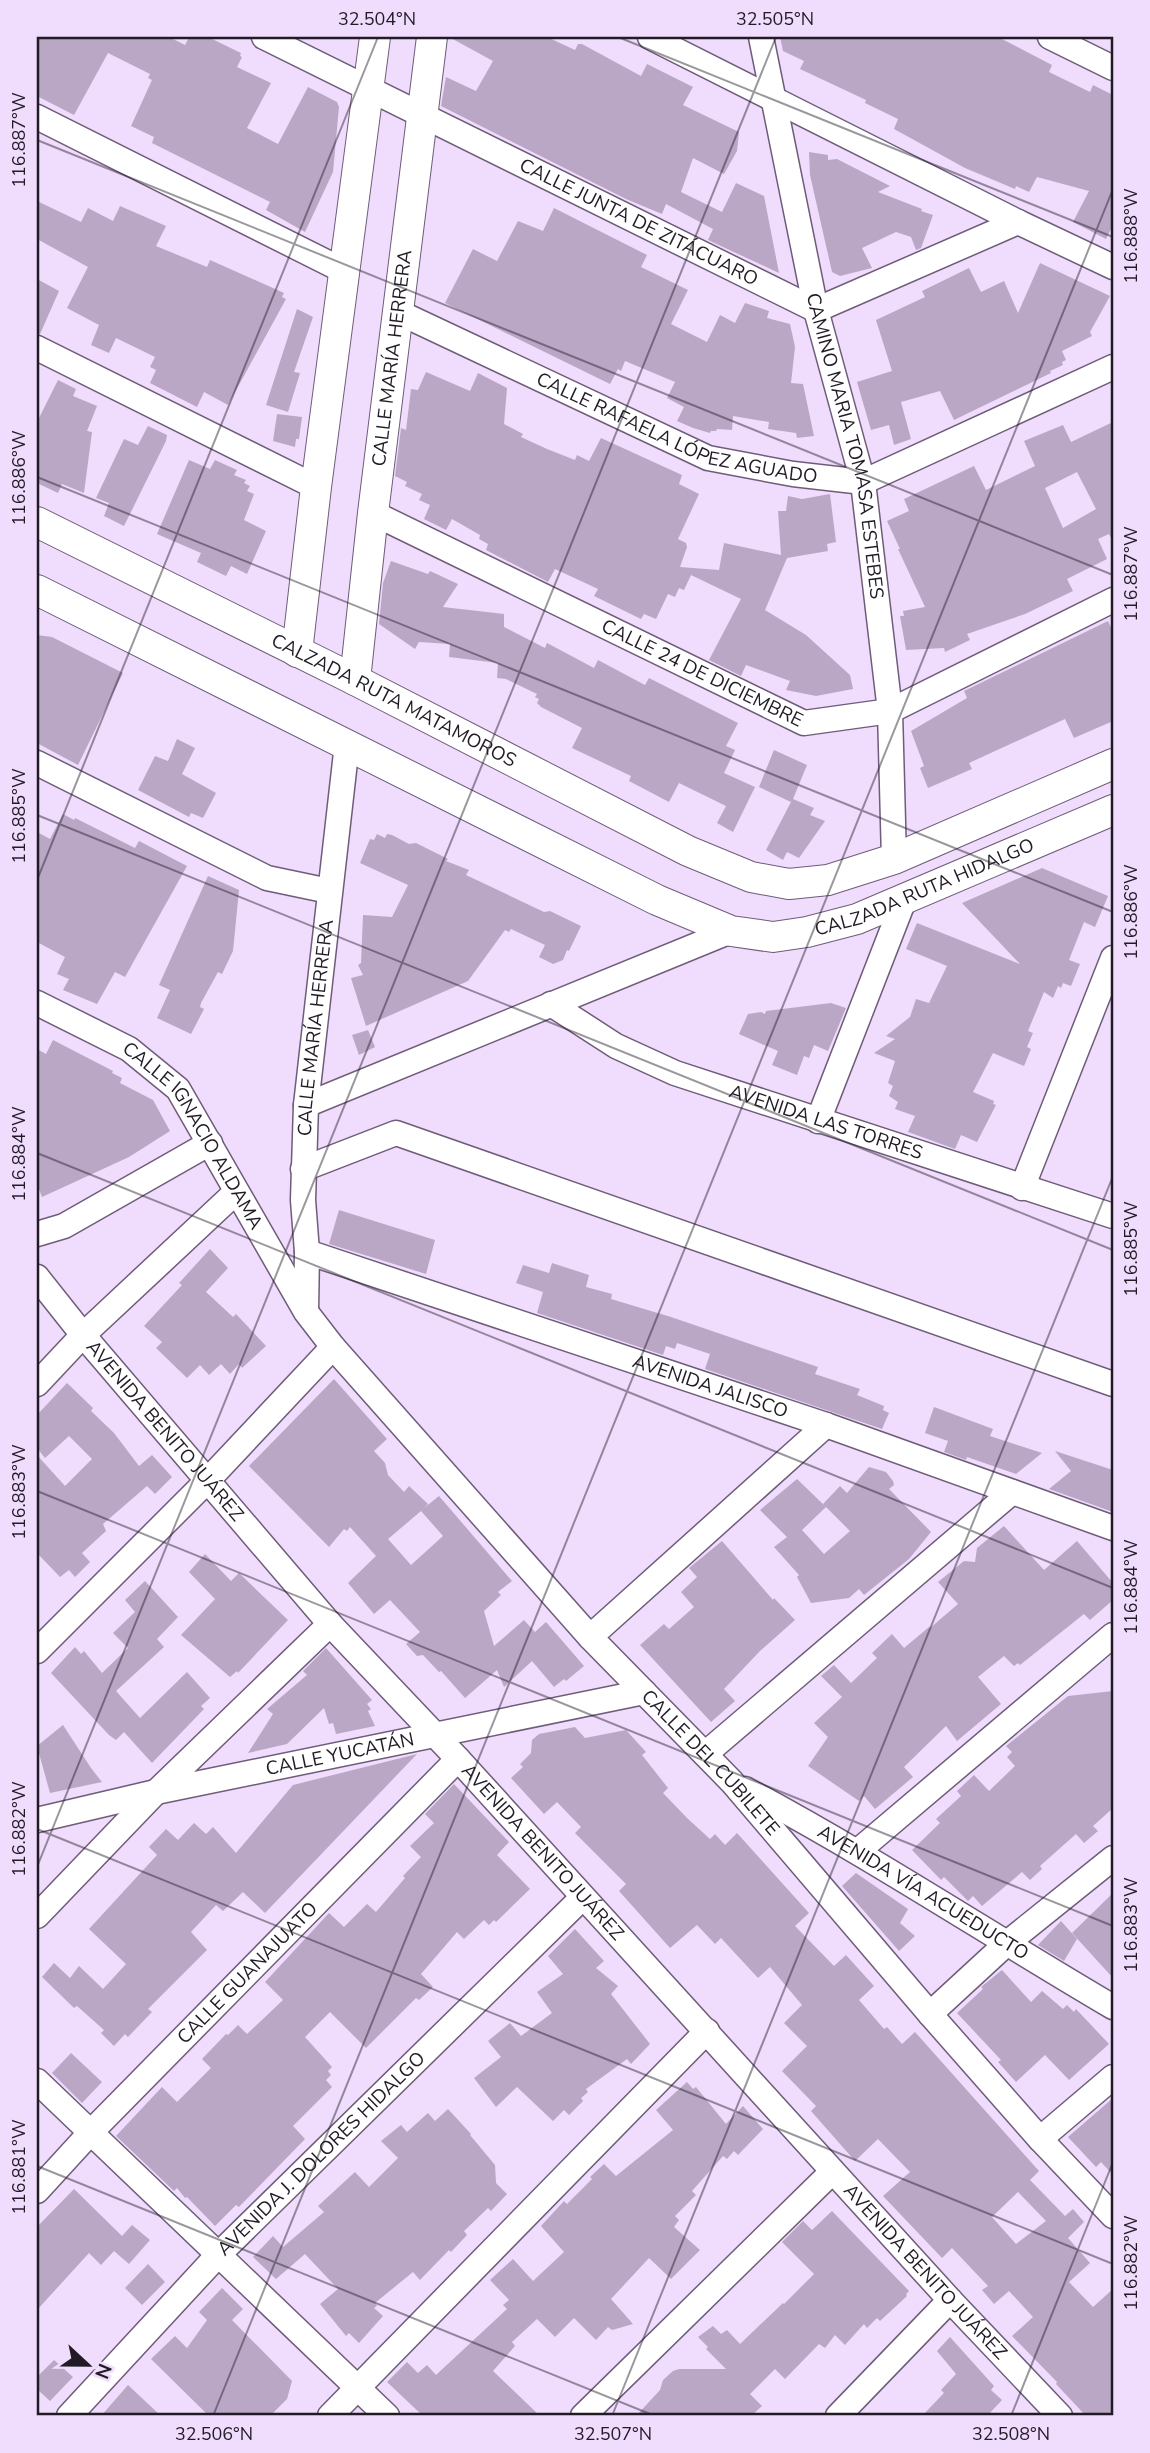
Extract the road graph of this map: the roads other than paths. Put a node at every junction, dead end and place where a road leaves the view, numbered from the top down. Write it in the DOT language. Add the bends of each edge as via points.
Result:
graph roads {
  1 [pos="264,37"];
  2 [pos="375,37"];
  3 [pos="432,37"];
  4 [pos="650,37"];
  5 [pos="761,37"];
  6 [pos="1050,37"];
  7 [pos="1113,68"];
  8 [pos="368,88"];
  9 [pos="773,99"];
  10 [pos="423,116"];
  11 [pos="37,117"];
  12 [pos="1018,222"];
  13 [pos="1113,267"];
  14 [pos="344,271"];
  15 [pos="816,310"];
  16 [pos="398,312"];
  17 [pos="37,348"];
  18 [pos="1113,367"];
  19 [pos="863,482"];
  20 [pos="316,487"];
  21 [pos="373,513"];
  22 [pos="37,522"];
  23 [pos="37,590"];
  24 [pos="1113,600"];
  25 [pos="297,652"];
  26 [pos="355,680"];
  27 [pos="890,711"];
  28 [pos="347,744"];
  29 [pos="37,763"];
  30 [pos="1113,764"];
  31 [pos="1113,810"];
  32 [pos="894,859"];
  33 [pos="751,877"];
  34 [pos="329,891"];
  35 [pos="904,900"];
  36 [pos="731,932"];
  37 [pos="1113,958"];
  38 [pos="37,1003"];
  39 [pos="551,1004"];
  40 [pos="306,1105"];
  41 [pos="818,1121"];
  42 [pos="210,1143"];
  43 [pos="303,1169"];
  44 [pos="1022,1188"];
  45 [pos="236,1192"];
  46 [pos="1113,1216"];
  47 [pos="37,1234"];
  48 [pos="307,1252"];
  49 [pos="37,1277"];
  50 [pos="306,1312"];
  51 [pos="83,1335"];
  52 [pos="333,1347"];
  53 [pos="37,1384"];
  54 [pos="1113,1384"];
  55 [pos="826,1425"];
  56 [pos="208,1480"];
  57 [pos="1012,1492"];
  58 [pos="1113,1528"];
  59 [pos="330,1624"];
  60 [pos="1113,1635"];
  61 [pos="590,1637"];
  62 [pos="37,1651"];
  63 [pos="644,1692"];
  64 [pos="433,1734"];
  65 [pos="705,1754"];
  66 [pos="458,1759"];
  67 [pos="732,1782"];
  68 [pos="156,1791"];
  69 [pos="37,1820"];
  70 [pos="858,1852"];
  71 [pos="1113,1858"];
  72 [pos="582,1898"];
  73 [pos="37,1916"];
  74 [pos="1006,1944"];
  75 [pos="1113,2007"];
  76 [pos="930,2014"];
  77 [pos="707,2031"];
  78 [pos="1113,2077"];
  79 [pos="37,2081"];
  80 [pos="91,2132"];
  81 [pos="1040,2138"];
  82 [pos="832,2172"];
  83 [pos="37,2191"];
  84 [pos="1113,2216"];
  85 [pos="218,2255"];
  86 [pos="950,2300"];
  87 [pos="357,2387"];
  88 [pos="69,2416"];
  89 [pos="330,2416"];
  90 [pos="387,2416"];
  91 [pos="583,2416"];
  92 [pos="838,2416"];
  93 [pos="1060,2416"];
  1 -- 8 [label="street, CALLE JUNTA DE ZITÁCUARO"];
  2 -- 8 [label="main road"];
  3 -- 10 [label="main road, CALLE MARÍA HERRERA"];
  4 -- 9 [label="street"];
  5 -- 9 [label="street, CAMINO MARIA TOMASA ESTEBES"];
  6 -- 7 [label="street"];
  8 -- 10 [label="street, CALLE JUNTA DE ZITÁCUARO"];
  8 -- 14 [label="main road"];
  9 -- 12 [label="street"];
  9 -- 15 [label="street, CAMINO MARIA TOMASA ESTEBES"];
  10 -- 15 [label="street, CALLE JUNTA DE ZITÁCUARO"];
  10 -- 16 [label="main road, CALLE MARÍA HERRERA"];
  11 -- 14 [label="street"];
  12 -- 13 [label="street"];
  12 -- 15 [label="street"];
  14 -- 20 [label="main road"];
  15 -- 19 [label="street, CAMINO MARIA TOMASA ESTEBES"];
  16 -- 19 [label="street, CALLE RAFAELA LÓPEZ AGUADO" via="708,458"];
  16 -- 21 [label="main road, CALLE MARÍA HERRERA"];
  17 -- 20 [label="street"];
  18 -- 19 [label="street"];
  19 -- 27 [label="street, CAMINO MARIA TOMASA ESTEBES"];
  20 -- 25 [label="main road"];
  21 -- 26 [label="main road, CALLE MARÍA HERRERA"];
  21 -- 27 [label="street, CALLE 24 DE DICIEMBRE" via="804,723"];
  22 -- 25 [label="main road, CALZADA RUTA MATAMOROS"];
  23 -- 28 [label="main road"];
  24 -- 27 [label="street, CALLE 24 DE DICIEMBRE"];
  25 -- 26 [label="main road, CALZADA RUTA MATAMOROS"];
  26 -- 33 [label="main road, CALZADA RUTA MATAMOROS" via="688,851"];
  27 -- 32 [label="street, CAMINO MARIA TOMASA ESTEBES"];
  28 -- 34 [label="street, CALLE MARÍA HERRERA"];
  28 -- 36 [label="main road" via="657,900"];
  29 -- 34 [label="street" via="267,878"];
  30 -- 32 [label="main road, CALZADA RUTA HIDALGO"];
  31 -- 35 [label="main road, CALZADA RUTA HIDALGO"];
  32 -- 33 [label="main road, CALZADA RUTA HIDALGO" via="828,880 789,884"];
  34 -- 40 [label="street, CALLE MARÍA HERRERA"];
  35 -- 36 [label="main road, CALZADA RUTA HIDALGO" via="807,932 773,937"];
  35 -- 41 [label="street"];
  36 -- 39 [label="street"];
  37 -- 44 [label="street"];
  38 -- 42 [label="street, CALLE IGNACIO ALDAMA" via="129,1049 178,1089"];
  39 -- 40 [label="street"];
  39 -- 41 [label="street, AVENIDA LAS TORRES" via="617,1046 675,1073"];
  40 -- 43 [label="street, CALLE MARÍA HERRERA"];
  41 -- 44 [label="street, AVENIDA LAS TORRES"];
  42 -- 45 [label="street, CALLE IGNACIO ALDAMA"];
  42 -- 47 [label="street" via="64,1226"];
  43 -- 48 [label="street, CALLE MARÍA HERRERA"];
  43 -- 54 [label="street" via="396,1133"];
  44 -- 46 [label="street, AVENIDA LAS TORRES"];
  45 -- 50 [label="street, CALLE IGNACIO ALDAMA"];
  45 -- 51 [label="street"];
  48 -- 50 [label="street, CALLE MARÍA HERRERA"];
  48 -- 55 [label="street, AVENIDA JALISCO"];
  49 -- 51 [label="street, AVENIDA BENITO JUÁREZ"];
  50 -- 52 [label="street, CALLE DEL CUBILETE"];
  51 -- 53 [label="street"];
  51 -- 56 [label="street, AVENIDA BENITO JUÁREZ"];
  52 -- 56 [label="street"];
  52 -- 61 [label="street, CALLE DEL CUBILETE"];
  55 -- 57 [label="street, AVENIDA JALISCO"];
  55 -- 61 [label="street"];
  56 -- 59 [label="street, AVENIDA BENITO JUÁREZ"];
  56 -- 62 [label="street"];
  57 -- 58 [label="street, AVENIDA JALISCO"];
  57 -- 65 [label="street"];
  59 -- 64 [label="street, AVENIDA BENITO JUÁREZ"];
  59 -- 68 [label="street"];
  60 -- 70 [label="street"];
  61 -- 63 [label="street, CALLE DEL CUBILETE"];
  63 -- 64 [label="street, CALLE YUCATÁN"];
  63 -- 65 [label="street, CALLE DEL CUBILETE"];
  64 -- 66 [label="street, AVENIDA BENITO JUÁREZ"];
  64 -- 68 [label="street, CALLE YUCATÁN"];
  65 -- 67 [label="street, CALLE DEL CUBILETE"];
  66 -- 72 [label="street, AVENIDA BENITO JUÁREZ"];
  66 -- 80 [label="street, CALLE GUANAJUATO"];
  67 -- 70 [label="street, AVENIDA VÍA ACUEDUCTO"];
  67 -- 76 [label="street, CALLE DEL CUBILETE"];
  68 -- 69 [label="street, CALLE YUCATÁN"];
  68 -- 73 [label="street"];
  70 -- 74 [label="street, AVENIDA VÍA ACUEDUCTO"];
  71 -- 74 [label="street"];
  72 -- 77 [label="street, AVENIDA BENITO JUÁREZ"];
  72 -- 85 [label="street, AVENIDA J. DOLORES HIDALGO"];
  74 -- 75 [label="street, AVENIDA VÍA ACUEDUCTO"];
  74 -- 76 [label="street"];
  76 -- 81 [label="street, CALLE DEL CUBILETE"];
  77 -- 82 [label="street, AVENIDA BENITO JUÁREZ"];
  77 -- 87 [label="street"];
  78 -- 81 [label="street"];
  79 -- 80 [label="street"];
  80 -- 83 [label="street, CALLE GUANAJUATO"];
  80 -- 85 [label="street"];
  81 -- 84 [label="street, CALLE DEL CUBILETE"];
  82 -- 86 [label="street, AVENIDA BENITO JUÁREZ"];
  82 -- 91 [label="street"];
  85 -- 87 [label="street"];
  85 -- 88 [label="street, AVENIDA J. DOLORES HIDALGO"];
  86 -- 92 [label="street"];
  86 -- 93 [label="street, AVENIDA BENITO JUÁREZ"];
  87 -- 89 [label="street"];
  87 -- 90 [label="street"];
}
